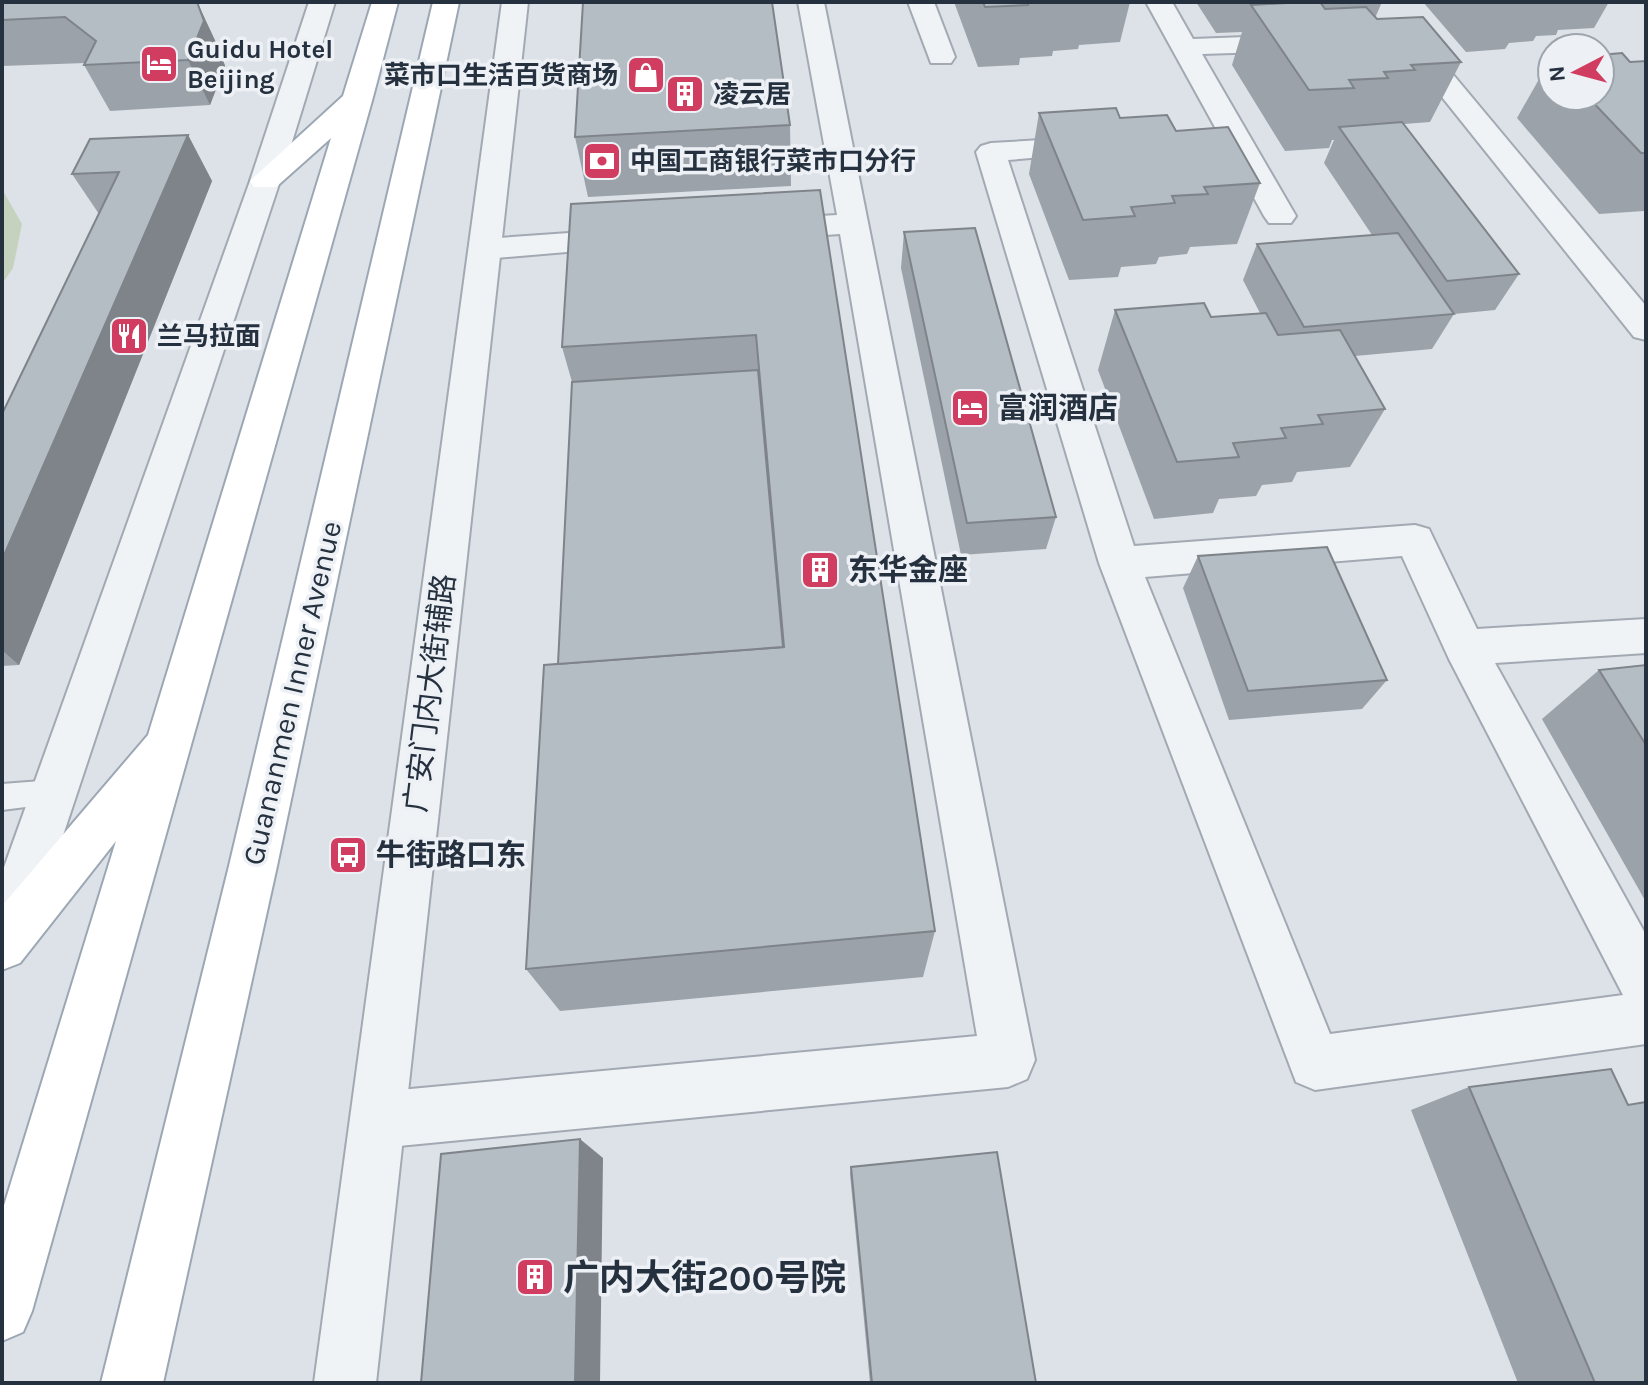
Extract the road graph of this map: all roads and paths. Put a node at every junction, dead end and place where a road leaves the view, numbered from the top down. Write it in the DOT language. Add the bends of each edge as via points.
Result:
graph roads {
  1 [pos="322,2"];
  2 [pos="385,2"];
  3 [pos="446,2"];
  4 [pos="515,2"];
  5 [pos="811,2"];
  6 [pos="921,2"];
  7 [pos="1159,2"];
  8 [pos="1377,40"];
  9 [pos="1329,42"];
  10 [pos="1186,47"];
  11 [pos="941,57"];
  12 [pos="359,97"];
  13 [pos="1235,139"];
  14 [pos="1189,142"];
  15 [pos="1128,145"];
  16 [pos="265,181"];
  17 [pos="1280,216"];
  18 [pos="854,223"];
  19 [pos="731,232"];
  20 [pos="669,236"];
  21 [pos="485,249"];
  22 [pos="1646,329"];
  23 [pos="1119,563"];
  24 [pos="1646,636"];
  25 [pos="1464,647"];
  26 [pos="170,737"];
  27 [pos="54,793"];
  28 [pos="2,797"];
  29 [pos="2,944"];
  30 [pos="1646,986"];
  31 [pos="1646,1018"];
  32 [pos="378,1120"];
  33 [pos="2,1311"];
  34 [pos="132,1383"];
  35 [pos="345,1383"];
  1 -- 16 [label="street"];
  2 -- 12 [label="main road"];
  3 -- 34 [label="main road, Guananmen Inner Avenue"];
  4 -- 21 [label="street, 广安门内大街辅路"];
  5 -- 18 [label="street"];
  6 -- 11 [label="street"];
  7 -- 10 [label="street"];
  8 -- 22 [label="street" via="1409,39"];
  9 -- 10 [label="street"];
  10 -- 13 [label="street"];
  12 -- 16 [label="main road"];
  12 -- 26 [label="main road"];
  13 -- 14 [label="street"];
  13 -- 17 [label="street"];
  15 -- 23 [label="street" via="991,152"];
  16 -- 27 [label="street"];
  18 -- 19 [label="street"];
  18 -- 32 [label="street" via="1008,1060"];
  20 -- 21 [label="street"];
  21 -- 32 [label="street, 广安门内大街辅路"];
  23 -- 25 [label="street" via="1415,540"];
  23 -- 31 [label="street" via="1315,1063"];
  24 -- 25 [label="street"];
  25 -- 30 [label="street"];
  26 -- 29 [label="main road"];
  26 -- 33 [label="main road"];
  27 -- 28 [label="lane"];
  27 -- 29 [label="street"];
  32 -- 35 [label="street, 广安门内大街辅路"];
}
